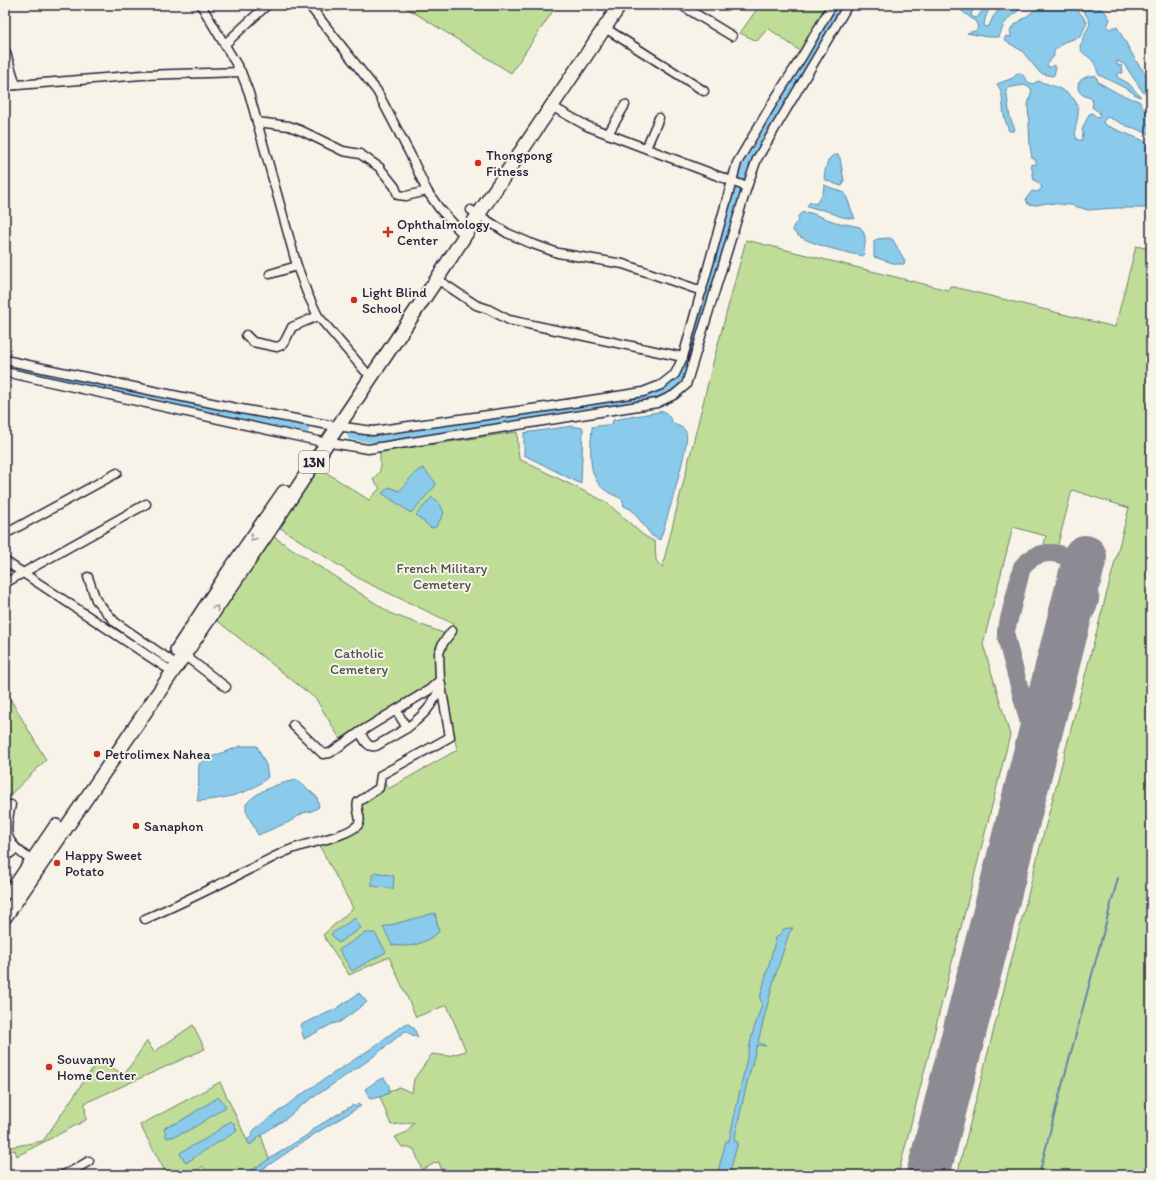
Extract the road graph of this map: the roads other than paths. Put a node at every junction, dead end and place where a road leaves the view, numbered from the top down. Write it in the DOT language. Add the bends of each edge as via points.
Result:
graph roads {
  1 [pos="201,5"];
  2 [pos="267,5"];
  3 [pos="309,5"];
  4 [pos="609,5"];
  5 [pos="620,5"];
  6 [pos="681,5"];
  7 [pos="832,5"];
  8 [pos="848,5"];
  9 [pos="604,28"];
  10 [pos="732,36"];
  11 [pos="225,44"];
  12 [pos="5,50"];
  13 [pos="241,72"];
  14 [pos="16,85"];
  15 [pos="5,86"];
  16 [pos="704,92"];
  17 [pos="625,105"];
  18 [pos="551,106"];
  19 [pos="659,118"];
  20 [pos="257,122"];
  21 [pos="608,134"];
  22 [pos="646,148"];
  23 [pos="740,184"];
  24 [pos="427,191"];
  25 [pos="474,213"];
  26 [pos="462,232"];
  27 [pos="297,266"];
  28 [pos="270,274"];
  29 [pos="437,279"];
  30 [pos="702,290"];
  31 [pos="318,316"];
  32 [pos="246,335"];
  33 [pos="683,357"];
  34 [pos="5,360"];
  35 [pos="365,371"];
  36 [pos="5,372"];
  37 [pos="333,426"];
  38 [pos="322,442"];
  39 [pos="117,473"];
  40 [pos="146,504"];
  41 [pos="5,534"];
  42 [pos="5,561"];
  43 [pos="22,574"];
  44 [pos="88,577"];
  45 [pos="5,583"];
  46 [pos="452,632"];
  47 [pos="184,655"];
  48 [pos="167,663"];
  49 [pos="440,683"];
  50 [pos="226,687"];
  51 [pos="396,710"];
  52 [pos="293,724"];
  53 [pos="407,728"];
  54 [pos="360,732"];
  55 [pos="11,804"];
  56 [pos="16,849"];
  57 [pos="5,857"];
  58 [pos="32,861"];
  59 [pos="5,902"];
  60 [pos="5,917"];
  61 [pos="145,919"];
  62 [pos="89,1161"];
  63 [pos="63,1175"];
  1 -- 11 [label="street"];
  2 -- 11 [label="street"];
  3 -- 24 [label="street" via="377,91"];
  4 -- 25 [label="highway, 13N"];
  5 -- 9 [label="highway, 13N"];
  6 -- 10 [label="street"];
  7 -- 23 [label="street" via="737,163"];
  8 -- 23 [label="street"];
  9 -- 16 [label="street"];
  9 -- 18 [label="highway, 13N"];
  11 -- 13 [label="street"];
  12 -- 14 [label="street"];
  13 -- 14 [label="street" via="142,75"];
  13 -- 20 [label="street"];
  14 -- 15 [label="street"];
  17 -- 21 [label="street"];
  18 -- 21 [label="street" via="587,126"];
  18 -- 25 [label="highway, 13N"];
  19 -- 22 [label="street"];
  20 -- 24 [label="street" via="289,126 343,151 360,154 379,167 395,187 398,195 406,196"];
  20 -- 27 [label="street"];
  21 -- 22 [label="street"];
  22 -- 23 [label="street"];
  23 -- 30 [label="street"];
  23 -- 38 [label="street" via="686,385 674,395 657,403 368,449"];
  24 -- 26 [label="street"];
  25 -- 26 [label="highway, 13N"];
  25 -- 30 [label="street" via="507,233 558,253 623,264"];
  26 -- 29 [label="highway, 13N"];
  26 -- 35 [label="highway, 13N"];
  27 -- 28 [label="street"];
  27 -- 31 [label="street"];
  29 -- 33 [label="street" via="476,305 509,320"];
  29 -- 37 [label="highway, 13N"];
  30 -- 33 [label="street"];
  31 -- 32 [label="street" via="292,327 285,341 277,347 253,342"];
  31 -- 35 [label="street"];
  33 -- 37 [label="street" via="675,374 661,385 643,392 373,431"];
  34 -- 37 [label="street"];
  35 -- 37 [label="highway, 13N"];
  36 -- 38 [label="street"];
  37 -- 38 [label="highway, 13N"];
  47 -- 38 [label="highway, 13N, one-way" via="269,531"];
  38 -- 48 [label="highway, 13N, one-way"];
  39 -- 41 [label="street"];
  40 -- 43 [label="street"];
  42 -- 43 [label="street"];
  43 -- 45 [label="street"];
  43 -- 48 [label="street"];
  44 -- 48 [label="street" via="96,600 115,622"];
  46 -- 49 [label="street" via="439,653"];
  47 -- 50 [label="street"];
  47 -- 60 [label="highway, 13N"];
  48 -- 58 [label="highway, 13N"];
  49 -- 51 [label="street"];
  49 -- 53 [label="street" via="436,698 426,714"];
  49 -- 61 [label="street" via="450,736 381,775 379,788 357,804 360,820 356,826 344,833 288,850"];
  51 -- 53 [label="street"];
  51 -- 54 [label="street"];
  52 -- 54 [label="street" via="323,754 330,753"];
  53 -- 54 [label="street" via="372,747"];
  55 -- 56 [label="street" via="7,830 8,839"];
  56 -- 57 [label="street"];
  56 -- 58 [label="street"];
  58 -- 59 [label="highway, 13N"];
  62 -- 63 [label="street"];
}
